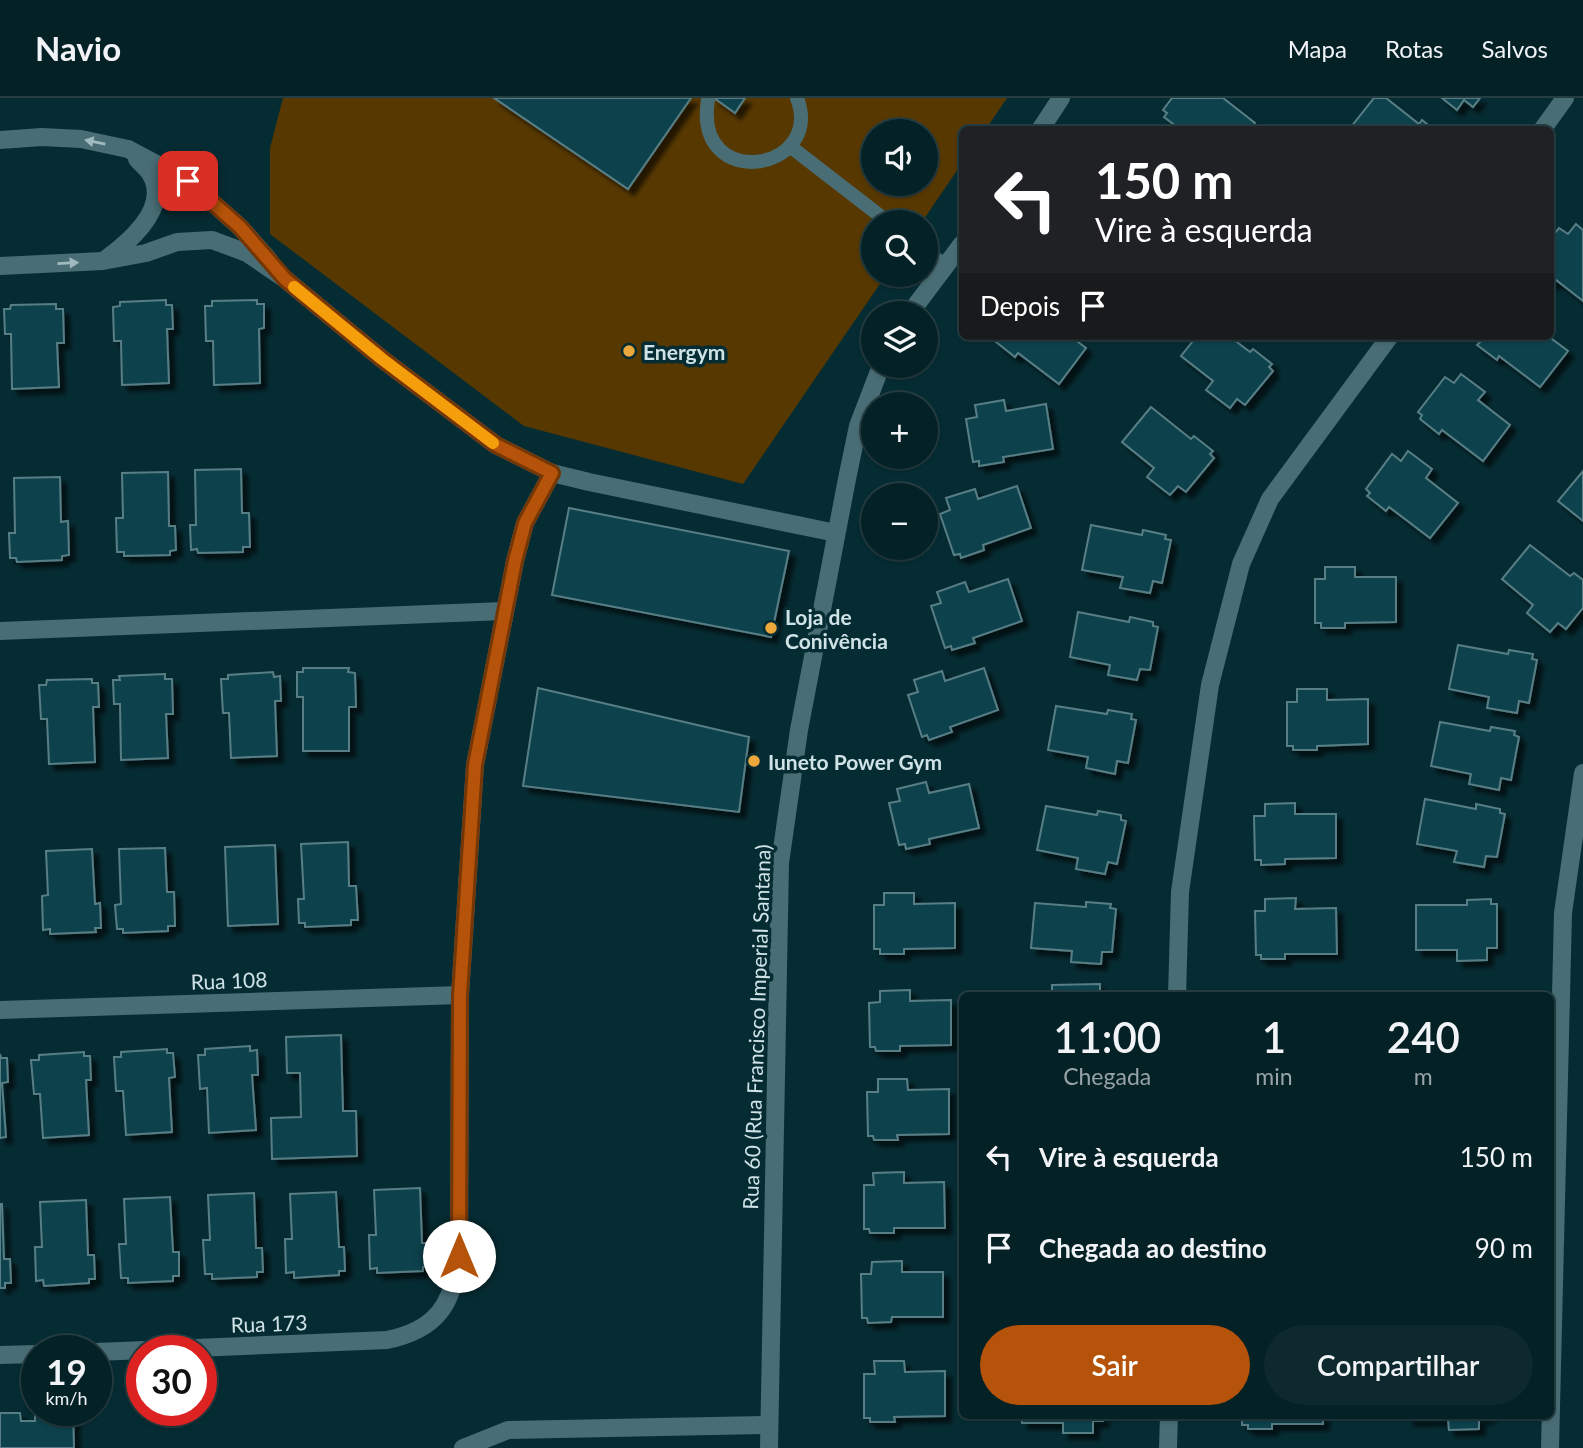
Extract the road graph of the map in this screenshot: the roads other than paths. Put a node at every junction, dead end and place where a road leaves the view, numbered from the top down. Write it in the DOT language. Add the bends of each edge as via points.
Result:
graph roads {
  1 [pos="797,98"];
  2 [pos="1061,98"];
  3 [pos="1565,98"];
  4 [pos="708,100"];
  5 [pos="1043,126"];
  6 [pos="1545,126"];
  7 [pos="0,140"];
  8 [pos="791,147"];
  9 [pos="128,149"];
  10 [pos="872,210"];
  11 [pos="959,249"];
  12 [pos="938,260"];
  13 [pos="103,261"];
  14 [pos="0,266"];
  15 [pos="947,267"];
  16 [pos="285,279"];
  17 [pos="920,301"];
  18 [pos="1387,340"];
  19 [pos="876,378"];
  20 [pos="552,473"];
  21 [pos="836,533"];
  22 [pos="504,611"];
  23 [pos="0,631"];
  24 [pos="1583,773"];
  25 [pos="1576,869"];
  26 [pos="1178,992"];
  27 [pos="460,995"];
  28 [pos="0,1010"];
  29 [pos="1554,1283"];
  30 [pos="112,1351"];
  31 [pos="21,1354"];
  32 [pos="0,1355"];
  33 [pos="1169,1419"];
  34 [pos="1551,1419"];
  35 [pos="769,1425"];
  36 [pos="463,1448"];
  37 [pos="769,1448"];
  38 [pos="1168,1448"];
  39 [pos="1550,1448"];
  1 -- 8 [label="lane" via="801,116"];
  2 -- 5 [label="street"];
  3 -- 6 [label="street"];
  4 -- 8 [label="lane" via="708,129 725,153 759,163"];
  9 -- 7 [label="street, one-way" via="81,139"];
  8 -- 10 [label="lane"];
  9 -- 13 [label="street" via="152,176 155,197 150,216 138,232"];
  9 -- 16 [label="street" via="188,181 240,227"];
  11 -- 15 [label="street"];
  12 -- 15 [label="lane"];
  14 -- 13 [label="street, one-way"];
  13 -- 16 [label="street" via="177,242 212,240 247,253"];
  15 -- 17 [label="street"];
  16 -- 20 [label="street" via="496,445"];
  18 -- 26 [label="street" via="1270,499 1241,564 1210,685 1180,892"];
  19 -- 21 [label="street, Rua 60 (Rua Francisco Imperial Santana)" via="858,426"];
  20 -- 21 [label="street"];
  20 -- 22 [label="street" via="525,523"];
  21 -- 35 [label="street, Rua 60 (Rua Francisco Imperial Santana)" via="799,730 780,863"];
  22 -- 23 [label="street"];
  22 -- 27 [label="street" via="475,765"];
  24 -- 25 [label="street"];
  25 -- 29 [label="street" via="1563,913"];
  27 -- 28 [label="street, Rua 108"];
  27 -- 30 [label="street, Rua 173" via="459,1256 453,1288 437,1317 414,1332 387,1340"];
  31 -- 32 [label="street"];
  33 -- 38 [label="street"];
  34 -- 39 [label="street"];
  35 -- 36 [label="street" via="508,1430"];
  35 -- 37 [label="street, Rua 60 (Rua Francisco Imperial Santana)"];
}
